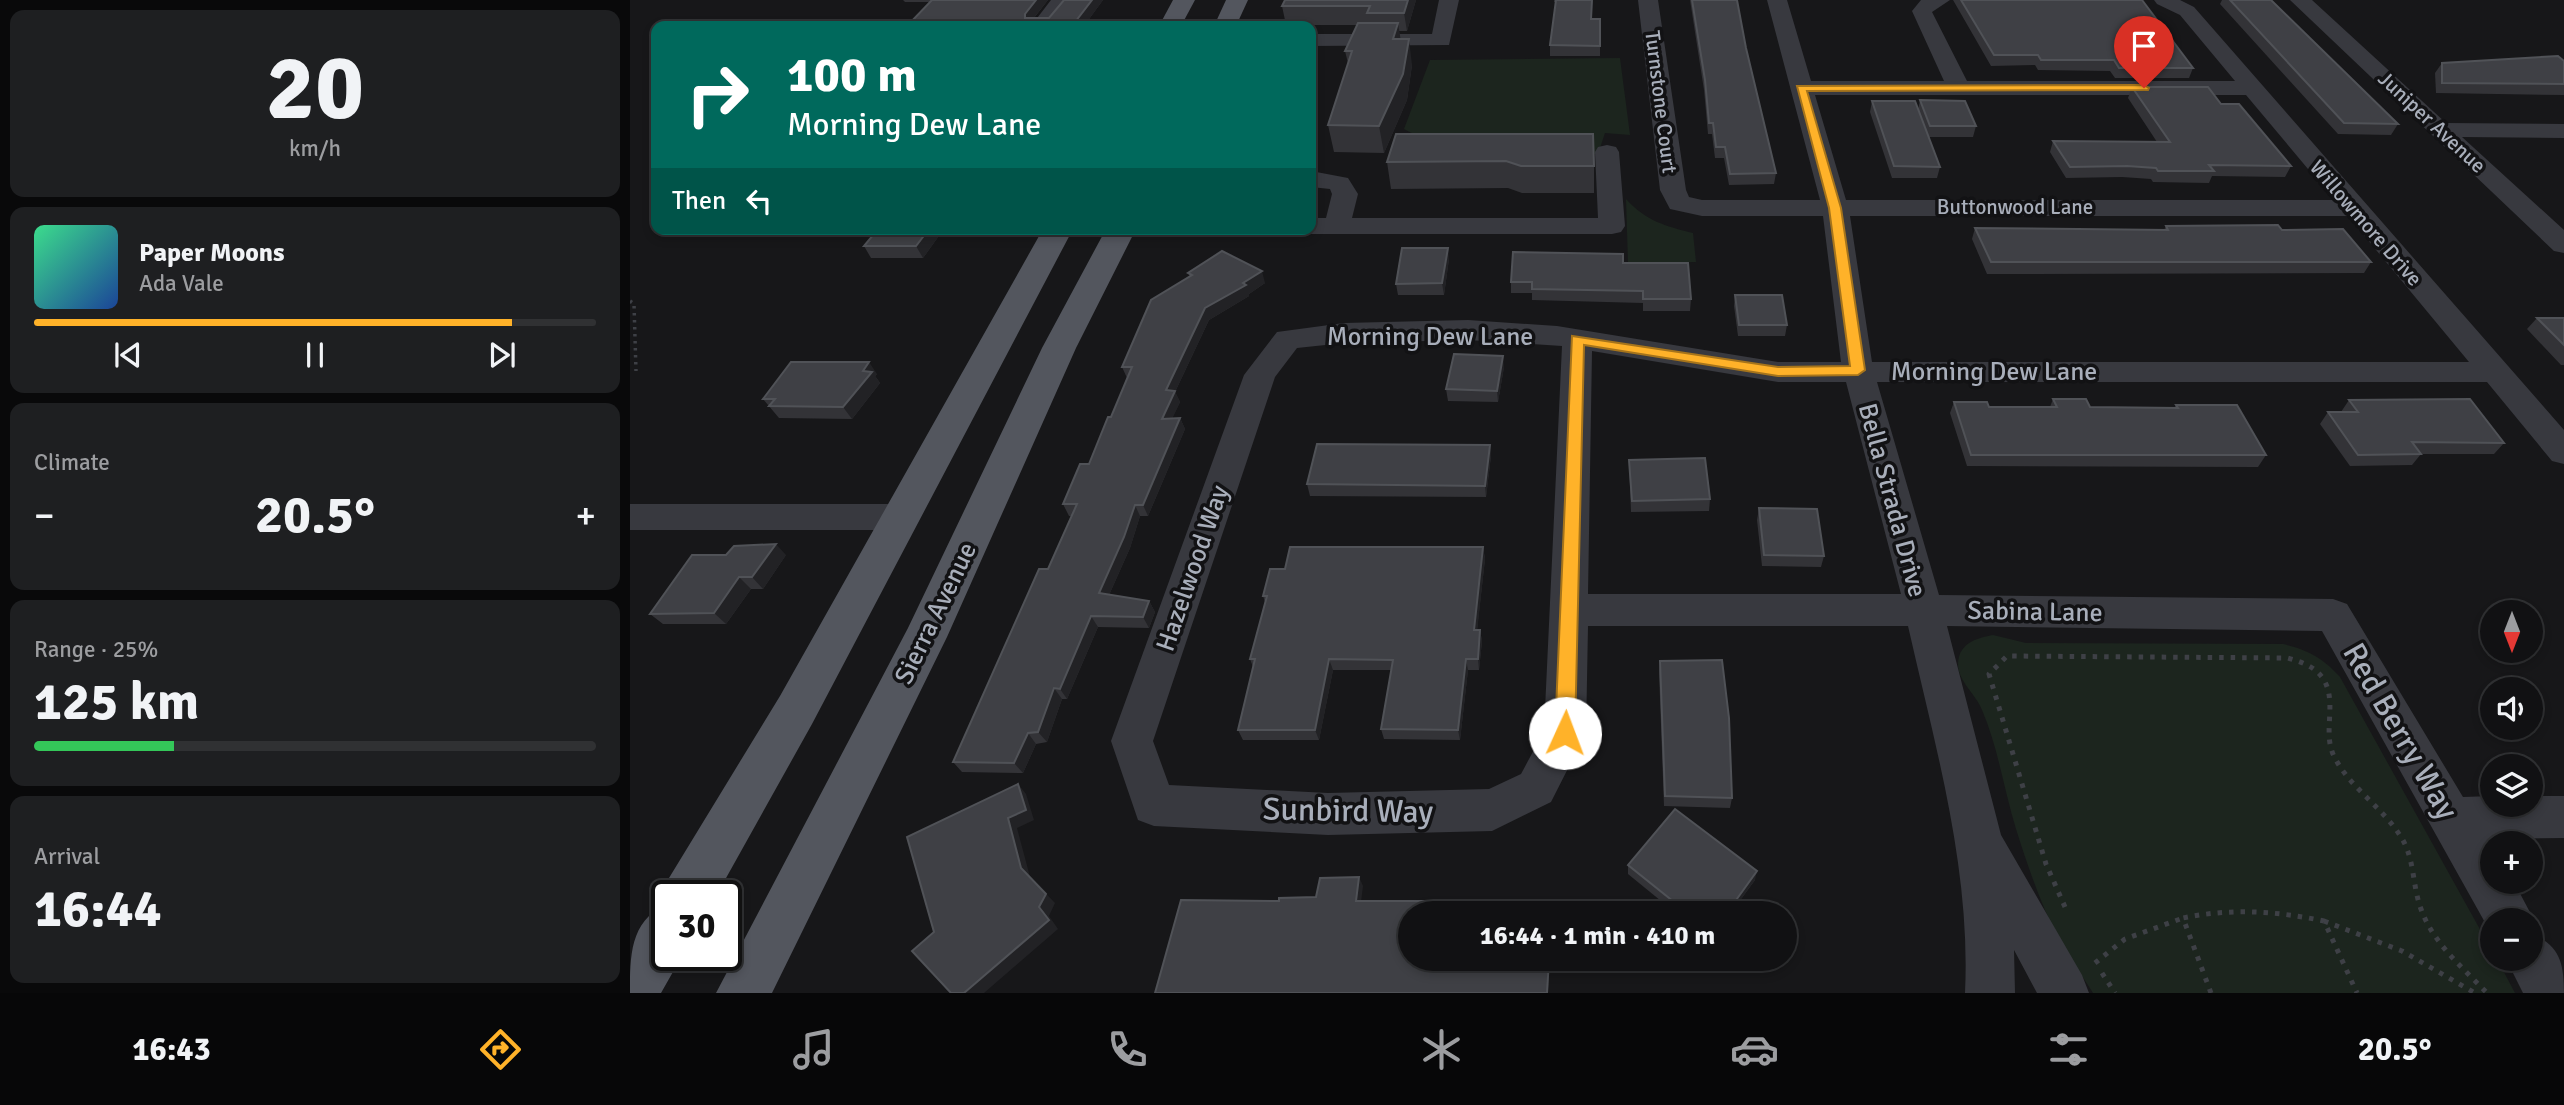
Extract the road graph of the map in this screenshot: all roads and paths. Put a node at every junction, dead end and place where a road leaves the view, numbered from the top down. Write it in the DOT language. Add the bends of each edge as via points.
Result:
graph roads {
  1 [pos="1062,0"];
  2 [pos="1184,0"];
  3 [pos="1237,0"];
  4 [pos="1450,0"];
  5 [pos="1648,0"];
  6 [pos="1777,0"];
  7 [pos="2164,0"];
  8 [pos="2300,0"];
  9 [pos="1935,1"];
  10 [pos="1044,21"];
  11 [pos="1173,21"];
  12 [pos="1227,21"];
  13 [pos="1316,40"];
  14 [pos="1801,88"];
  15 [pos="1959,88"];
  16 [pos="2251,88"];
  17 [pos="2442,131"];
  18 [pos="2564,131"];
  19 [pos="1607,152"];
  20 [pos="1316,179"];
  21 [pos="1679,203"];
  22 [pos="1835,208"];
  23 [pos="2352,208"];
  24 [pos="1324,226"];
  25 [pos="1055,235"];
  26 [pos="1118,235"];
  27 [pos="2564,245"];
  28 [pos="630,301"];
  29 [pos="1577,339"];
  30 [pos="1288,340"];
  31 [pos="1858,370"];
  32 [pos="636,371"];
  33 [pos="2494,372"];
  34 [pos="2564,452"];
  35 [pos="630,517"];
  36 [pos="902,517"];
  37 [pos="1569,610"];
  38 [pos="1923,610"];
  39 [pos="2333,615"];
  40 [pos="1154,805"];
  41 [pos="2564,817"];
  42 [pos="2451,818"];
  43 [pos="1978,835"];
  44 [pos="696,880"];
  45 [pos="2503,908"];
  46 [pos="2071,918"];
  47 [pos="2183,918"];
  48 [pos="2324,921"];
  49 [pos="2090,954"];
  50 [pos="651,959"];
  51 [pos="2539,971"];
  52 [pos="2080,978"];
  53 [pos="631,993"];
  54 [pos="743,993"];
  55 [pos="1990,993"];
  56 [pos="2115,993"];
  57 [pos="2211,993"];
  58 [pos="2357,993"];
  59 [pos="2475,993"];
  60 [pos="2487,993"];
  61 [pos="2552,993"];
  1 -- 10 [label="street"];
  2 -- 11 [label="main road"];
  3 -- 12 [label="main road"];
  4 -- 13 [label="street" via="1441,40"];
  5 -- 21 [label="street, Turnstone Court" via="1673,190"];
  6 -- 14 [label="street, Bella Strada Drive"];
  7 -- 16 [label="street, Willowmore Drive" via="2187,11"];
  8 -- 17 [label="street, Juniper Avenue"];
  9 -- 15 [label="street" via="1922,11"];
  14 -- 15 [label="street"];
  14 -- 22 [label="street, Bella Strada Drive"];
  15 -- 16 [label="street"];
  16 -- 23 [label="street, Willowmore Drive"];
  17 -- 18 [label="street"];
  17 -- 27 [label="street, Juniper Avenue"];
  19 -- 24 [label="street" via="1612,226"];
  20 -- 24 [label="street" via="1339,183 1345,194"];
  21 -- 22 [label="street, Buttonwood Lane" via="1702,208"];
  22 -- 23 [label="street, Buttonwood Lane"];
  22 -- 31 [label="street, Bella Strada Drive"];
  23 -- 33 [label="street, Willowmore Drive"];
  25 -- 36 [label="main road"];
  26 -- 54 [label="main road, Sierra Avenue" via="1059,348 925,637"];
  28 -- 32 [label="path" via="634,304"];
  29 -- 30 [label="street, Morning Dew Lane" via="1468,330 1344,333"];
  29 -- 31 [label="street, Morning Dew Lane" via="1778,372"];
  29 -- 37 [label="street"];
  30 -- 40 [label="street, Hazelwood Way" via="1259,375 1132,741"];
  31 -- 33 [label="street, Morning Dew Lane"];
  31 -- 38 [label="street, Bella Strada Drive"];
  33 -- 34 [label="street, Willowmore Drive"];
  35 -- 36 [label="street"];
  36 -- 44 [label="main road"];
  37 -- 38 [label="street, Sabina Lane"];
  37 -- 40 [label="street, Sunbird Way" via="1565,733 1536,788 1492,810 1328,814"];
  38 -- 39 [label="street, Sabina Lane"];
  38 -- 43 [label="street, Bella Strada Drive"];
  39 -- 42 [label="street, Red Berry Way"];
  41 -- 42 [label="street"];
  42 -- 45 [label="street, Red Berry Way"];
  43 -- 52 [label="street, Bella Strada Drive"];
  43 -- 55 [label="street, Bella Strada Drive"];
  46 -- 60 [label="path" via="2046,864 1989,674 2007,656 2288,658 2314,668 2323,678 2331,704 2330,748 2338,766 2389,818 2412,862 2422,913 2437,938"];
  47 -- 48 [label="path" via="2241,910"];
  47 -- 52 [label="path" via="2121,940"];
  47 -- 57 [label="path"];
  48 -- 58 [label="path"];
  48 -- 59 [label="path" via="2417,957"];
  49 -- 52 [label="path"];
  50 -- 53 [label="main road"];
  51 -- 61 [label="street"];
  52 -- 56 [label="path"];
}
